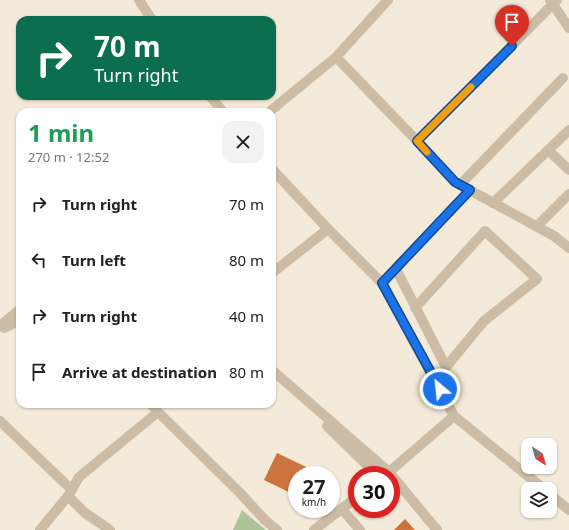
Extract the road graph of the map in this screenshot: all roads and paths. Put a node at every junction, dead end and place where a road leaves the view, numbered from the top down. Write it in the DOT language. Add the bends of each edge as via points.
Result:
graph roads {
  1 [pos="139,0"];
  2 [pos="388,0"];
  3 [pos="553,1"];
  4 [pos="149,16"];
  5 [pos="569,28"];
  6 [pos="336,58"];
  7 [pos="563,78"];
  8 [pos="213,100"];
  9 [pos="220,108"];
  10 [pos="274,108"];
  11 [pos="569,130"];
  12 [pos="417,141"];
  13 [pos="548,150"];
  14 [pos="569,170"];
  15 [pos="276,172"];
  16 [pos="460,185"];
  17 [pos="470,190"];
  18 [pos="569,194"];
  19 [pos="493,203"];
  20 [pos="537,226"];
  21 [pos="328,229"];
  22 [pos="569,248"];
  23 [pos="396,269"];
  24 [pos="276,270"];
  25 [pos="382,283"];
  26 [pos="415,308"];
  27 [pos="16,312"];
  28 [pos="16,322"];
  29 [pos="0,326"];
  30 [pos="0,329"];
  31 [pos="276,374"];
  32 [pos="276,377"];
  33 [pos="154,408"];
  34 [pos="158,412"];
  35 [pos="454,416"];
  36 [pos="0,421"];
  37 [pos="368,466"];
  38 [pos="379,466"];
  39 [pos="395,466"];
  40 [pos="535,482"];
  41 [pos="400,488"];
  42 [pos="70,493"];
  43 [pos="557,500"];
  44 [pos="348,504"];
  45 [pos="342,509"];
  46 [pos="569,510"];
  47 [pos="40,530"];
  48 [pos="110,530"];
  49 [pos="277,530"];
  50 [pos="314,530"];
  51 [pos="360,530"];
  52 [pos="437,530"];
  1 -- 4 [label="street"];
  2 -- 6 [label="street"];
  3 -- 5 [label="street"];
  3 -- 12 [label="street"];
  6 -- 10 [label="street"];
  6 -- 12 [label="street"];
  7 -- 16 [label="street"];
  8 -- 9 [label="street"];
  11 -- 13 [label="street"];
  12 -- 16 [label="street"];
  13 -- 14 [label="street"];
  13 -- 19 [label="street"];
  15 -- 21 [label="street"];
  16 -- 17 [label="street"];
  17 -- 19 [label="street"];
  17 -- 23 [label="street"];
  18 -- 20 [label="street"];
  19 -- 20 [label="street"];
  20 -- 22 [label="street"];
  21 -- 24 [label="street"];
  21 -- 25 [label="street"];
  23 -- 25 [label="street"];
  23 -- 26 [label="street"];
  25 -- 35 [label="street"];
  26 -- 26 [label="street" via="446,367 484,321 537,279 485,231"];
  27 -- 29 [label="street"];
  28 -- 30 [label="street"];
  31 -- 38 [label="street"];
  32 -- 37 [label="street"];
  33 -- 34 [label="street"];
  34 -- 42 [label="street" via="79,478"];
  34 -- 49 [label="street"];
  35 -- 39 [label="street"];
  35 -- 40 [label="street"];
  36 -- 42 [label="street"];
  41 -- 52 [label="street"];
  42 -- 47 [label="street"];
  42 -- 48 [label="street" via="85,513"];
  43 -- 46 [label="street"];
  44 -- 45 [label="street"];
  45 -- 50 [label="street"];
  45 -- 51 [label="street"];
}
